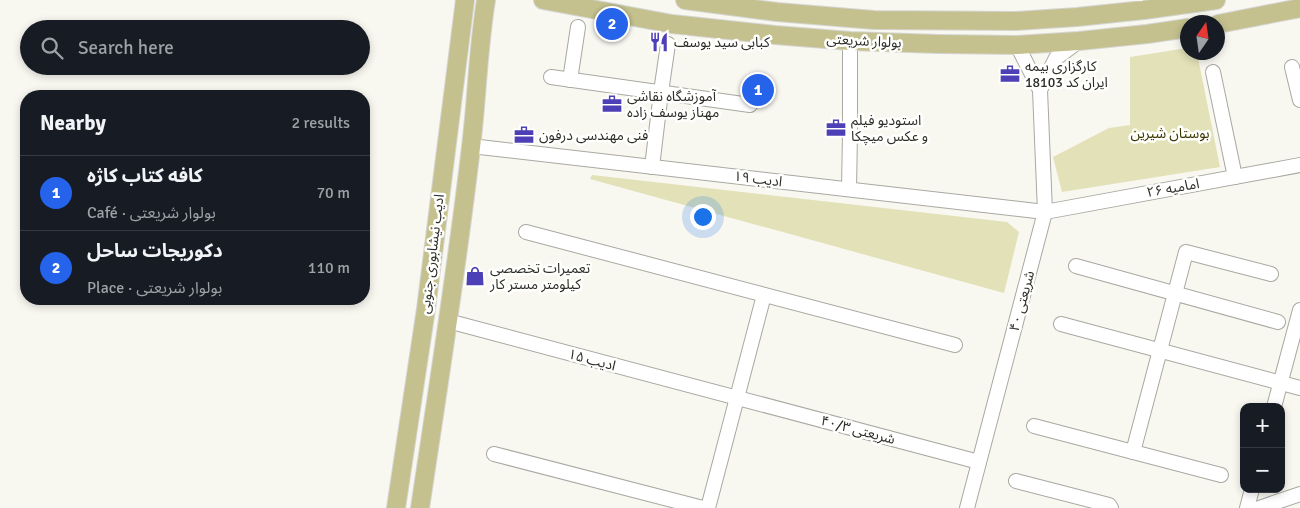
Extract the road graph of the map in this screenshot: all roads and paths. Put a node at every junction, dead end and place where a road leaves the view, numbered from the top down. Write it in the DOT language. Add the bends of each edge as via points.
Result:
graph roads {
  1 [pos="465,0"];
  2 [pos="486,0"];
  3 [pos="543,0"];
  4 [pos="685,0"];
  5 [pos="1216,0"];
  6 [pos="729,3"];
  7 [pos="1300,8"];
  8 [pos="1225,23"];
  9 [pos="578,27"];
  10 [pos="1180,29"];
  11 [pos="850,41"];
  12 [pos="1079,41"];
  13 [pos="668,44"];
  14 [pos="1017,45"];
  15 [pos="1292,67"];
  16 [pos="1213,72"];
  17 [pos="551,77"];
  18 [pos="570,80"];
  19 [pos="1040,90"];
  20 [pos="661,92"];
  21 [pos="1300,100"];
  22 [pos="750,105"];
  23 [pos="471,146"];
  24 [pos="1300,165"];
  25 [pos="652,167"];
  26 [pos="1235,177"];
  27 [pos="849,190"];
  28 [pos="1045,212"];
  29 [pos="526,232"];
  30 [pos="1076,266"];
  31 [pos="1271,274"];
  32 [pos="1175,293"];
  33 [pos="764,295"];
  34 [pos="1300,310"];
  35 [pos="448,321"];
  36 [pos="1278,322"];
  37 [pos="1061,324"];
  38 [pos="955,345"];
  39 [pos="1160,350"];
  40 [pos="1281,382"];
  41 [pos="1300,388"];
  42 [pos="736,398"];
  43 [pos="1275,403"];
  44 [pos="1034,426"];
  45 [pos="1133,452"];
  46 [pos="494,454"];
  47 [pos="979,462"];
  48 [pos="1221,475"];
  49 [pos="1016,481"];
  50 [pos="1251,493"];
  51 [pos="1300,494"];
  52 [pos="396,508"];
  53 [pos="420,508"];
  54 [pos="703,508"];
  55 [pos="708,508"];
  56 [pos="968,508"];
  57 [pos="1111,508"];
  58 [pos="1247,508"];
  59 [pos="1259,508"];
  1 -- 52 [label="main road, ادیب نیشابوری جنوبی" via="426,309"];
  2 -- 23 [label="main road, ادیب نیشابوری جنوبی"];
  3 -- 11 [label="main road, بولوار شریعتی" via="672,24"];
  4 -- 6 [label="main road, بولوار شریعتی"];
  5 -- 6 [label="main road, بولوار شریعتی" via="1016,21 874,20"];
  7 -- 8 [label="main road"];
  9 -- 18 [label="street"];
  10 -- 12 [label="main road, بولوار شریعتی"];
  11 -- 14 [label="main road, بولوار شریعتی"];
  11 -- 27 [label="street"];
  12 -- 14 [label="main road, بولوار شریعتی"];
  12 -- 19 [label="street, شریعتی ۴۰" via="1056,58"];
  13 -- 20 [label="street"];
  14 -- 19 [label="street, شریعتی ۴۰"];
  15 -- 21 [label="street"];
  16 -- 26 [label="street"];
  17 -- 18 [label="street"];
  18 -- 20 [label="street"];
  19 -- 28 [label="street, شریعتی ۴۰"];
  20 -- 22 [label="street"];
  20 -- 25 [label="street"];
  23 -- 25 [label="street, ادیب ۱۹"];
  23 -- 35 [label="main road, ادیب نیشابوری جنوبی"];
  24 -- 26 [label="street, امامیه ۲۶"];
  25 -- 27 [label="street, ادیب ۱۹"];
  26 -- 28 [label="street, امامیه ۲۶"];
  27 -- 28 [label="street, ادیب ۱۹"];
  28 -- 47 [label="street, شریعتی ۴۰"];
  29 -- 33 [label="street"];
  30 -- 32 [label="street"];
  31 -- 32 [label="street" via="1186,252"];
  32 -- 36 [label="street"];
  32 -- 39 [label="street"];
  33 -- 38 [label="street"];
  33 -- 42 [label="street"];
  34 -- 40 [label="street"];
  35 -- 42 [label="street, ادیب ۱۵"];
  35 -- 53 [label="main road, ادیب نیشابوری جنوبی"];
  37 -- 39 [label="street"];
  39 -- 40 [label="street"];
  39 -- 45 [label="street"];
  40 -- 41 [label="street"];
  40 -- 43 [label="street"];
  42 -- 47 [label="street, شریعتی ۴۰/۳"];
  42 -- 55 [label="street"];
  44 -- 45 [label="street"];
  45 -- 48 [label="street"];
  46 -- 54 [label="street"];
  47 -- 56 [label="street, شریعتی ۴۰"];
  49 -- 57 [label="street"];
  50 -- 58 [label="street"];
  51 -- 59 [label="street"];
}
